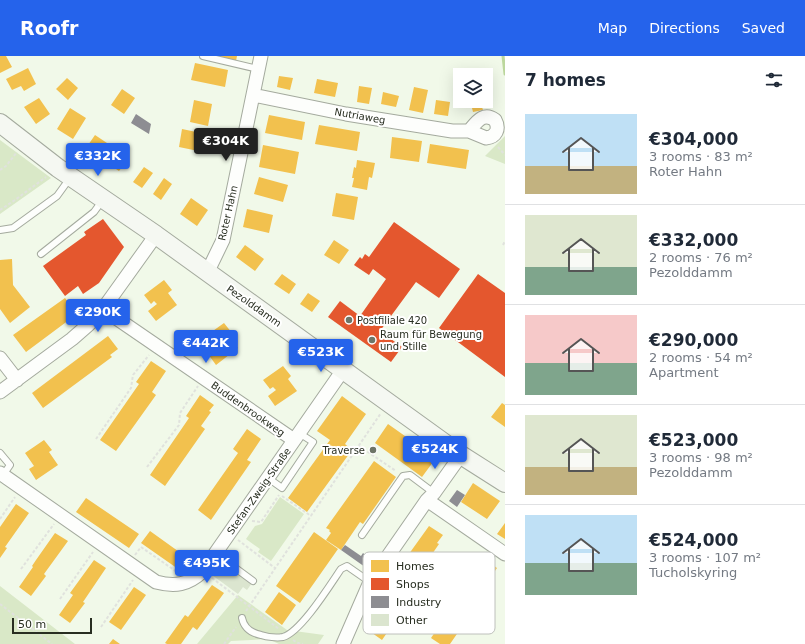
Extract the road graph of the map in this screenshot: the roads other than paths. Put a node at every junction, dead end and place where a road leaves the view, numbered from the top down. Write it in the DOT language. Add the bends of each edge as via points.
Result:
graph roads {
  1 [pos="203,56"];
  2 [pos="261,56"];
  3 [pos="258,70"];
  4 [pos="253,95"];
  5 [pos="0,123"];
  6 [pos="469,131"];
  7 [pos="65,172"];
  8 [pos="103,200"];
  9 [pos="0,230"];
  10 [pos="156,236"];
  11 [pos="41,254"];
  12 [pos="208,273"];
  13 [pos="103,309"];
  14 [pos="0,358"];
  15 [pos="343,370"];
  16 [pos="17,380"];
  17 [pos="0,392"];
  18 [pos="296,437"];
  19 [pos="0,453"];
  20 [pos="461,455"];
  21 [pos="2,474"];
  22 [pos="268,478"];
  23 [pos="505,483"];
  24 [pos="430,497"];
  25 [pos="362,535"];
  26 [pos="391,552"];
  27 [pos="216,553"];
  28 [pos="505,554"];
  29 [pos="363,577"];
  30 [pos="253,581"];
  31 [pos="363,598"];
  32 [pos="242,618"];
  33 [pos="343,644"];
  1 -- 3 [label="lane"];
  2 -- 3 [label="street, Roter Hahn"];
  3 -- 4 [label="street, Roter Hahn"];
  4 -- 6 [label="street, Nutriaweg" via="346,114 452,131"];
  4 -- 12 [label="street, Roter Hahn" via="223,240"];
  5 -- 7 [label="street, Pezolddamm"];
  7 -- 8 [label="street, Pezolddamm"];
  7 -- 9 [label="lane" via="57,196 13,228"];
  8 -- 10 [label="street, Pezolddamm"];
  8 -- 11 [label="lane" via="94,212"];
  10 -- 12 [label="street, Pezolddamm"];
  10 -- 13 [label="street"];
  12 -- 15 [label="street, Pezolddamm"];
  13 -- 16 [label="street" via="72,339"];
  13 -- 18 [label="street, Buddenbrookweg"];
  14 -- 16 [label="street"];
  15 -- 18 [label="street, Stefan-Zweig-Straße"];
  15 -- 20 [label="street, Pezolddamm"];
  16 -- 17 [label="street"];
  18 -- 22 [label="street, Stefan-Zweig-Straße"];
  18 -- 22 [label="lane" via="313,442 282,488"];
  19 -- 21 [label="lane" via="10,465"];
  20 -- 23 [label="street, Pezolddamm"];
  20 -- 24 [label="street"];
  21 -- 27 [label="street, Stefan-Zweig-Straße" via="156,582 171,586 189,581 203,571"];
  22 -- 27 [label="street, Stefan-Zweig-Straße" via="236,537"];
  24 -- 25 [label="lane" via="410,475 403,476"];
  24 -- 26 [label="street"];
  24 -- 28 [label="street"];
  27 -- 30 [label="lane"];
  29 -- 32 [label="lane" via="347,566 341,569 302,624 282,637 252,632 246,628"];
  31 -- 33 [label="street"];
}
